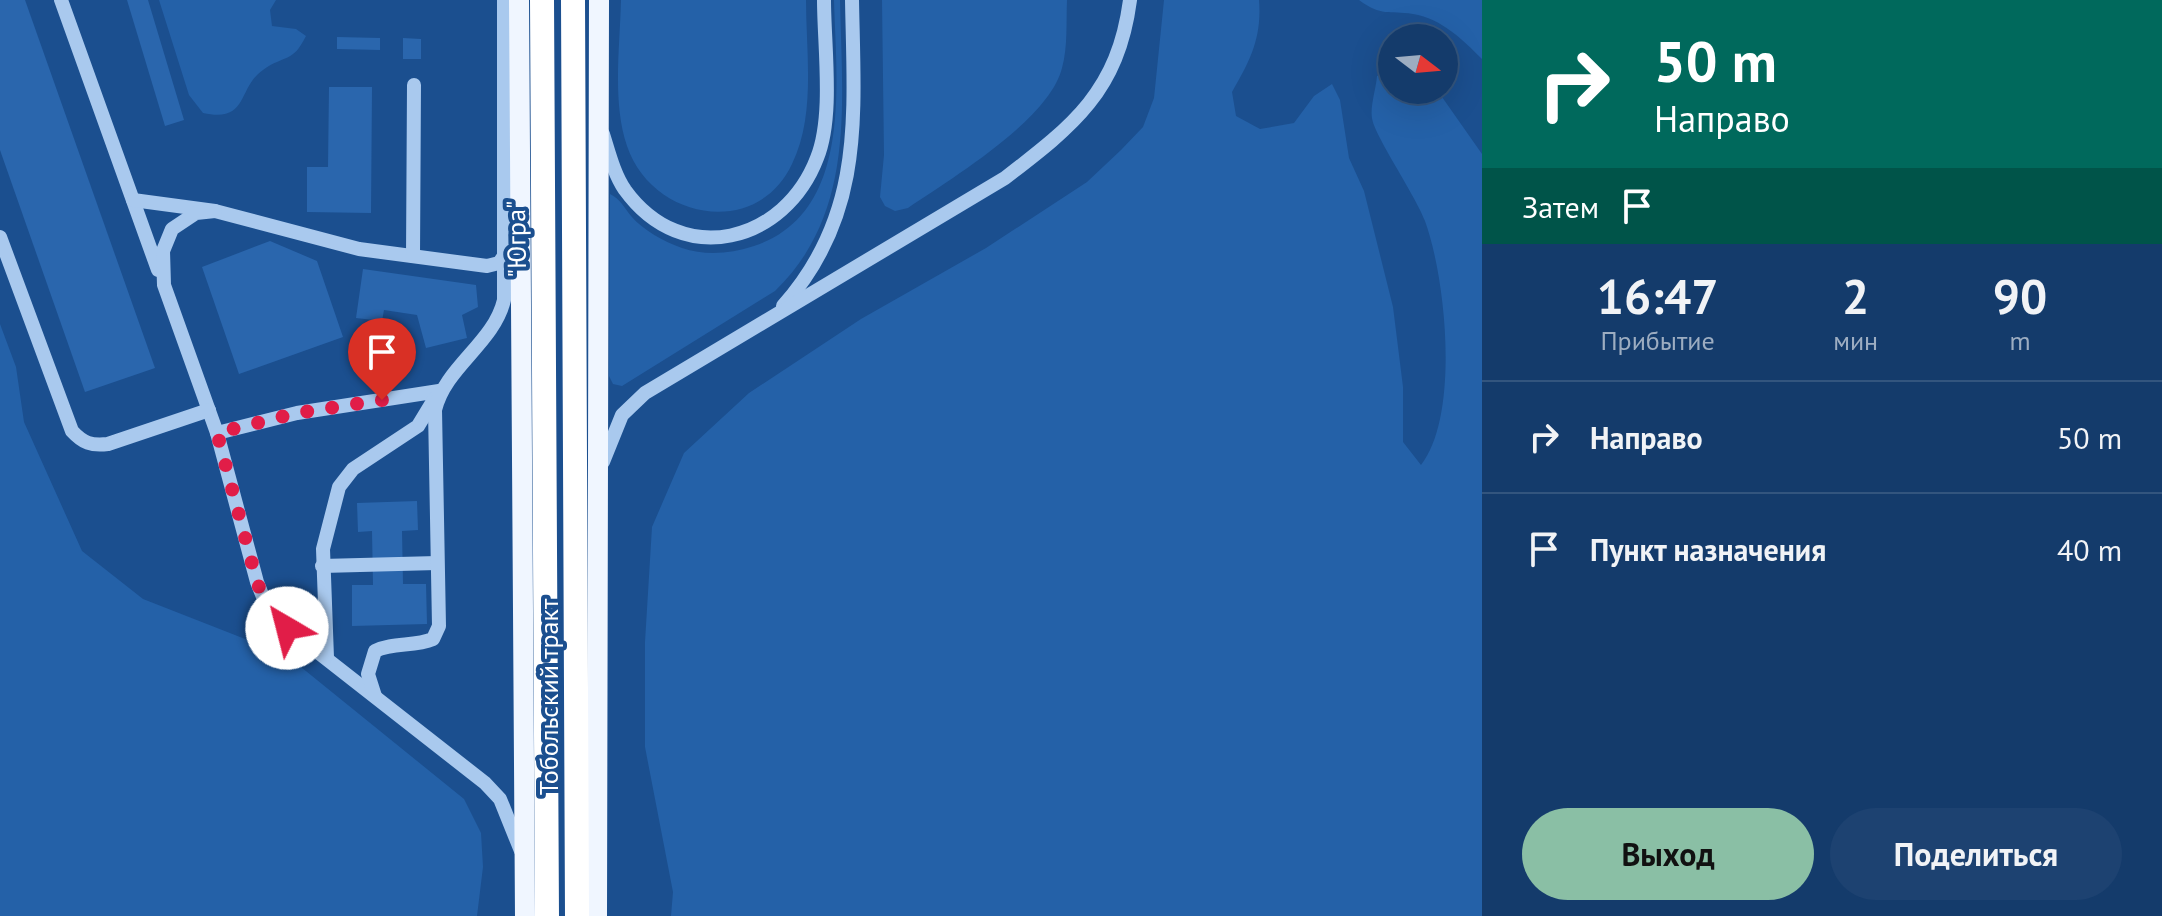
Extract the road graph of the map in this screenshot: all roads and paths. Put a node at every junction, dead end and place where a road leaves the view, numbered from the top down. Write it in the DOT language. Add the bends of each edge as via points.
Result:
graph roads {
  1 [pos="61,0"];
  2 [pos="504,0"];
  3 [pos="519,0"];
  4 [pos="542,0"];
  5 [pos="573,0"];
  6 [pos="597,0"];
  7 [pos="824,0"];
  8 [pos="852,0"];
  9 [pos="1130,0"];
  10 [pos="414,85"];
  11 [pos="599,123"];
  12 [pos="133,200"];
  13 [pos="215,211"];
  14 [pos="0,237"];
  15 [pos="506,253"];
  16 [pos="413,256"];
  17 [pos="164,285"];
  18 [pos="775,315"];
  19 [pos="439,391"];
  20 [pos="209,410"];
  21 [pos="217,433"];
  22 [pos="547,477"];
  23 [pos="587,478"];
  24 [pos="437,563"];
  25 [pos="322,566"];
  26 [pos="327,658"];
  27 [pos="375,696"];
  28 [pos="525,862"];
  29 [pos="525,916"];
  30 [pos="547,916"];
  31 [pos="577,916"];
  32 [pos="597,916"];
  1 -- 12 [label="lane"];
  2 -- 15 [label="lane"];
  3 -- 28 [label="main road"];
  4 -- 22 [label="highway, \"Югра\""];
  5 -- 23 [label="highway"];
  6 -- 11 [label="main road"];
  7 -- 11 [label="lane" via="825,113 819,155 804,188 780,214 754,230 724,238 700,237 661,222 625,190"];
  8 -- 18 [label="lane" via="855,126 849,177 816,265"];
  9 -- 18 [label="lane" via="1110,75 1085,110 1049,144 1005,178"];
  10 -- 16 [label="lane"];
  11 -- 23 [label="main road"];
  12 -- 13 [label="lane"];
  12 -- 17 [label="lane"];
  13 -- 16 [label="lane" via="337,244"];
  13 -- 17 [label="lane" via="196,213 172,229 163,251"];
  14 -- 20 [label="lane" via="72,431 82,442 108,444"];
  15 -- 16 [label="lane" via="499,263 487,266"];
  15 -- 19 [label="lane" via="502,308"];
  17 -- 20 [label="lane"];
  18 -- 23 [label="lane" via="645,393 622,415"];
  19 -- 21 [label="lane" via="297,413"];
  19 -- 24 [label="lane" via="433,434"];
  19 -- 25 [label="lane" via="411,432 343,477"];
  20 -- 21 [label="lane"];
  21 -- 26 [label="lane" via="263,597 287,628"];
  22 -- 30 [label="highway, Тобольский тракт"];
  23 -- 31 [label="highway, Тобольский тракт"];
  23 -- 32 [label="main road"];
  24 -- 25 [label="lane"];
  24 -- 27 [label="lane" via="439,626 433,639 375,651 368,674"];
  25 -- 26 [label="lane"];
  26 -- 27 [label="lane"];
  27 -- 28 [label="lane" via="493,791"];
  28 -- 29 [label="main road"];
}
